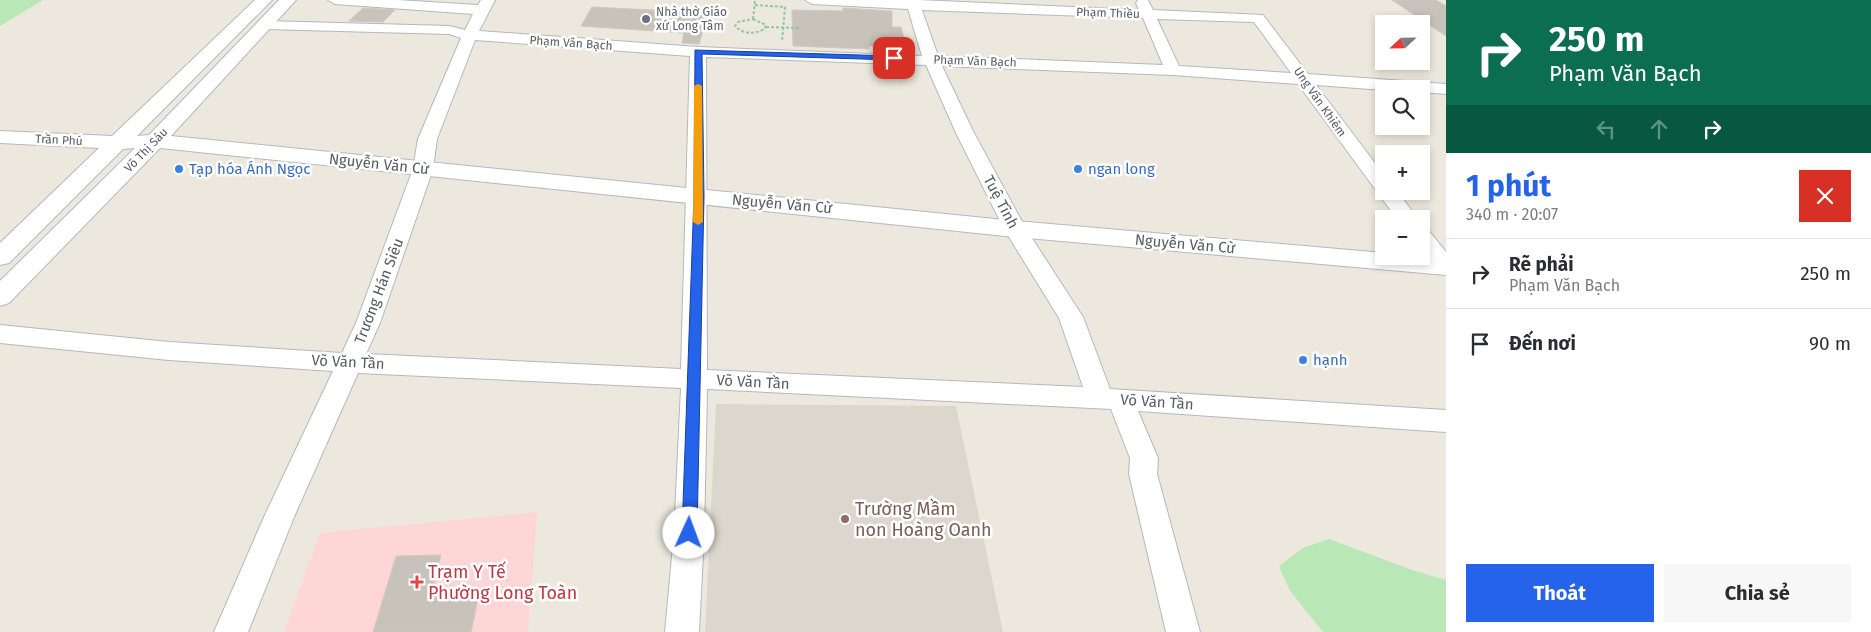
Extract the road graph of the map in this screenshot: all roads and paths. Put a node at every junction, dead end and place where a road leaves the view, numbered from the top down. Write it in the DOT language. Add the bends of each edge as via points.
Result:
graph roads {
  1 [pos="264,0"];
  2 [pos="288,0"];
  3 [pos="335,0"];
  4 [pos="812,0"];
  5 [pos="1142,0"];
  6 [pos="755,1"];
  7 [pos="912,3"];
  8 [pos="484,5"];
  9 [pos="755,5"];
  10 [pos="1149,14"];
  11 [pos="1255,17"];
  12 [pos="753,20"];
  13 [pos="266,24"];
  14 [pos="766,27"];
  15 [pos="783,27"];
  16 [pos="802,28"];
  17 [pos="468,35"];
  18 [pos="698,52"];
  19 [pos="780,54"];
  20 [pos="931,59"];
  21 [pos="1173,70"];
  22 [pos="1303,77"];
  23 [pos="1446,89"];
  24 [pos="0,137"];
  25 [pos="155,141"];
  26 [pos="119,143"];
  27 [pos="423,168"];
  28 [pos="1375,178"];
  29 [pos="699,196"];
  30 [pos="1393,200"];
  31 [pos="1401,210"];
  32 [pos="1015,229"];
  33 [pos="1430,250"];
  34 [pos="0,258"];
  35 [pos="1441,267"];
  36 [pos="1446,285"];
  37 [pos="0,297"];
  38 [pos="0,334"];
  39 [pos="351,363"];
  40 [pos="694,379"];
  41 [pos="1110,399"];
  42 [pos="1446,421"];
  43 [pos="231,632"];
  44 [pos="682,632"];
  45 [pos="1183,632"];
  1 -- 26 [label="main road, Võ Thị Sáu"];
  2 -- 13 [label="main road, Võ Thị Sáu"];
  3 -- 8 [label="street"];
  4 -- 7 [label="street, Phạm Thiều"];
  5 -- 10 [label="street"];
  6 -- 9 [label="path"];
  7 -- 10 [label="street, Phạm Thiều"];
  7 -- 20 [label="street, Tuệ Tĩnh"];
  8 -- 17 [label="street, Trương Hán Siêu"];
  9 -- 12 [label="path"];
  9 -- 15 [label="path" via="785,7"];
  10 -- 11 [label="street, Phạm Thiều"];
  10 -- 21 [label="street"];
  11 -- 22 [label="street, Ung Văn Khiêm"];
  12 -- 14 [label="path" via="764,23"];
  12 -- 14 [label="path" via="738,22 735,26 742,32 753,33"];
  13 -- 17 [label="street, Phạm Văn Bạch" via="449,30"];
  13 -- 25 [label="main road, Võ Thị Sáu"];
  14 -- 15 [label="path"];
  15 -- 16 [label="path"];
  15 -- 19 [label="path"];
  17 -- 18 [label="street, Phạm Văn Bạch"];
  17 -- 27 [label="street, Trương Hán Siêu" via="422,154"];
  18 -- 19 [label="street, Phạm Văn Bạch"];
  18 -- 29 [label="street"];
  19 -- 20 [label="street, Phạm Văn Bạch"];
  20 -- 21 [label="street, Phạm Văn Bạch"];
  20 -- 32 [label="street, Tuệ Tĩnh"];
  21 -- 22 [label="street, Phạm Văn Bạch"];
  22 -- 23 [label="street, Phạm Văn Bạch"];
  22 -- 28 [label="street, Ung Văn Khiêm"];
  24 -- 26 [label="main road, Trần Phú"];
  25 -- 26 [label="main road, Nguyễn Văn Cừ"];
  25 -- 27 [label="main road, Nguyễn Văn Cừ"];
  25 -- 37 [label="main road, Võ Thị Sáu"];
  26 -- 34 [label="main road, Võ Thị Sáu"];
  27 -- 29 [label="main road, Nguyễn Văn Cừ"];
  27 -- 39 [label="street, Trương Hán Siêu" via="380,294"];
  29 -- 32 [label="main road, Nguyễn Văn Cừ"];
  29 -- 40 [label="street"];
  30 -- 31 [label="street, Ung Văn Khiêm"];
  32 -- 35 [label="main road, Nguyễn Văn Cừ"];
  32 -- 41 [label="street, Tuệ Tĩnh" via="1071,317"];
  33 -- 35 [label="street"];
  35 -- 36 [label="street"];
  38 -- 39 [label="street, Võ Văn Tần" via="168,351"];
  39 -- 40 [label="street, Võ Văn Tần"];
  39 -- 43 [label="street, Trương Hán Siêu" via="279,517"];
  40 -- 41 [label="street, Võ Văn Tần"];
  40 -- 44 [label="street" via="688,572"];
  41 -- 42 [label="street, Võ Văn Tần"];
  41 -- 45 [label="street, Tuệ Tĩnh" via="1144,458 1143,474"];
}
